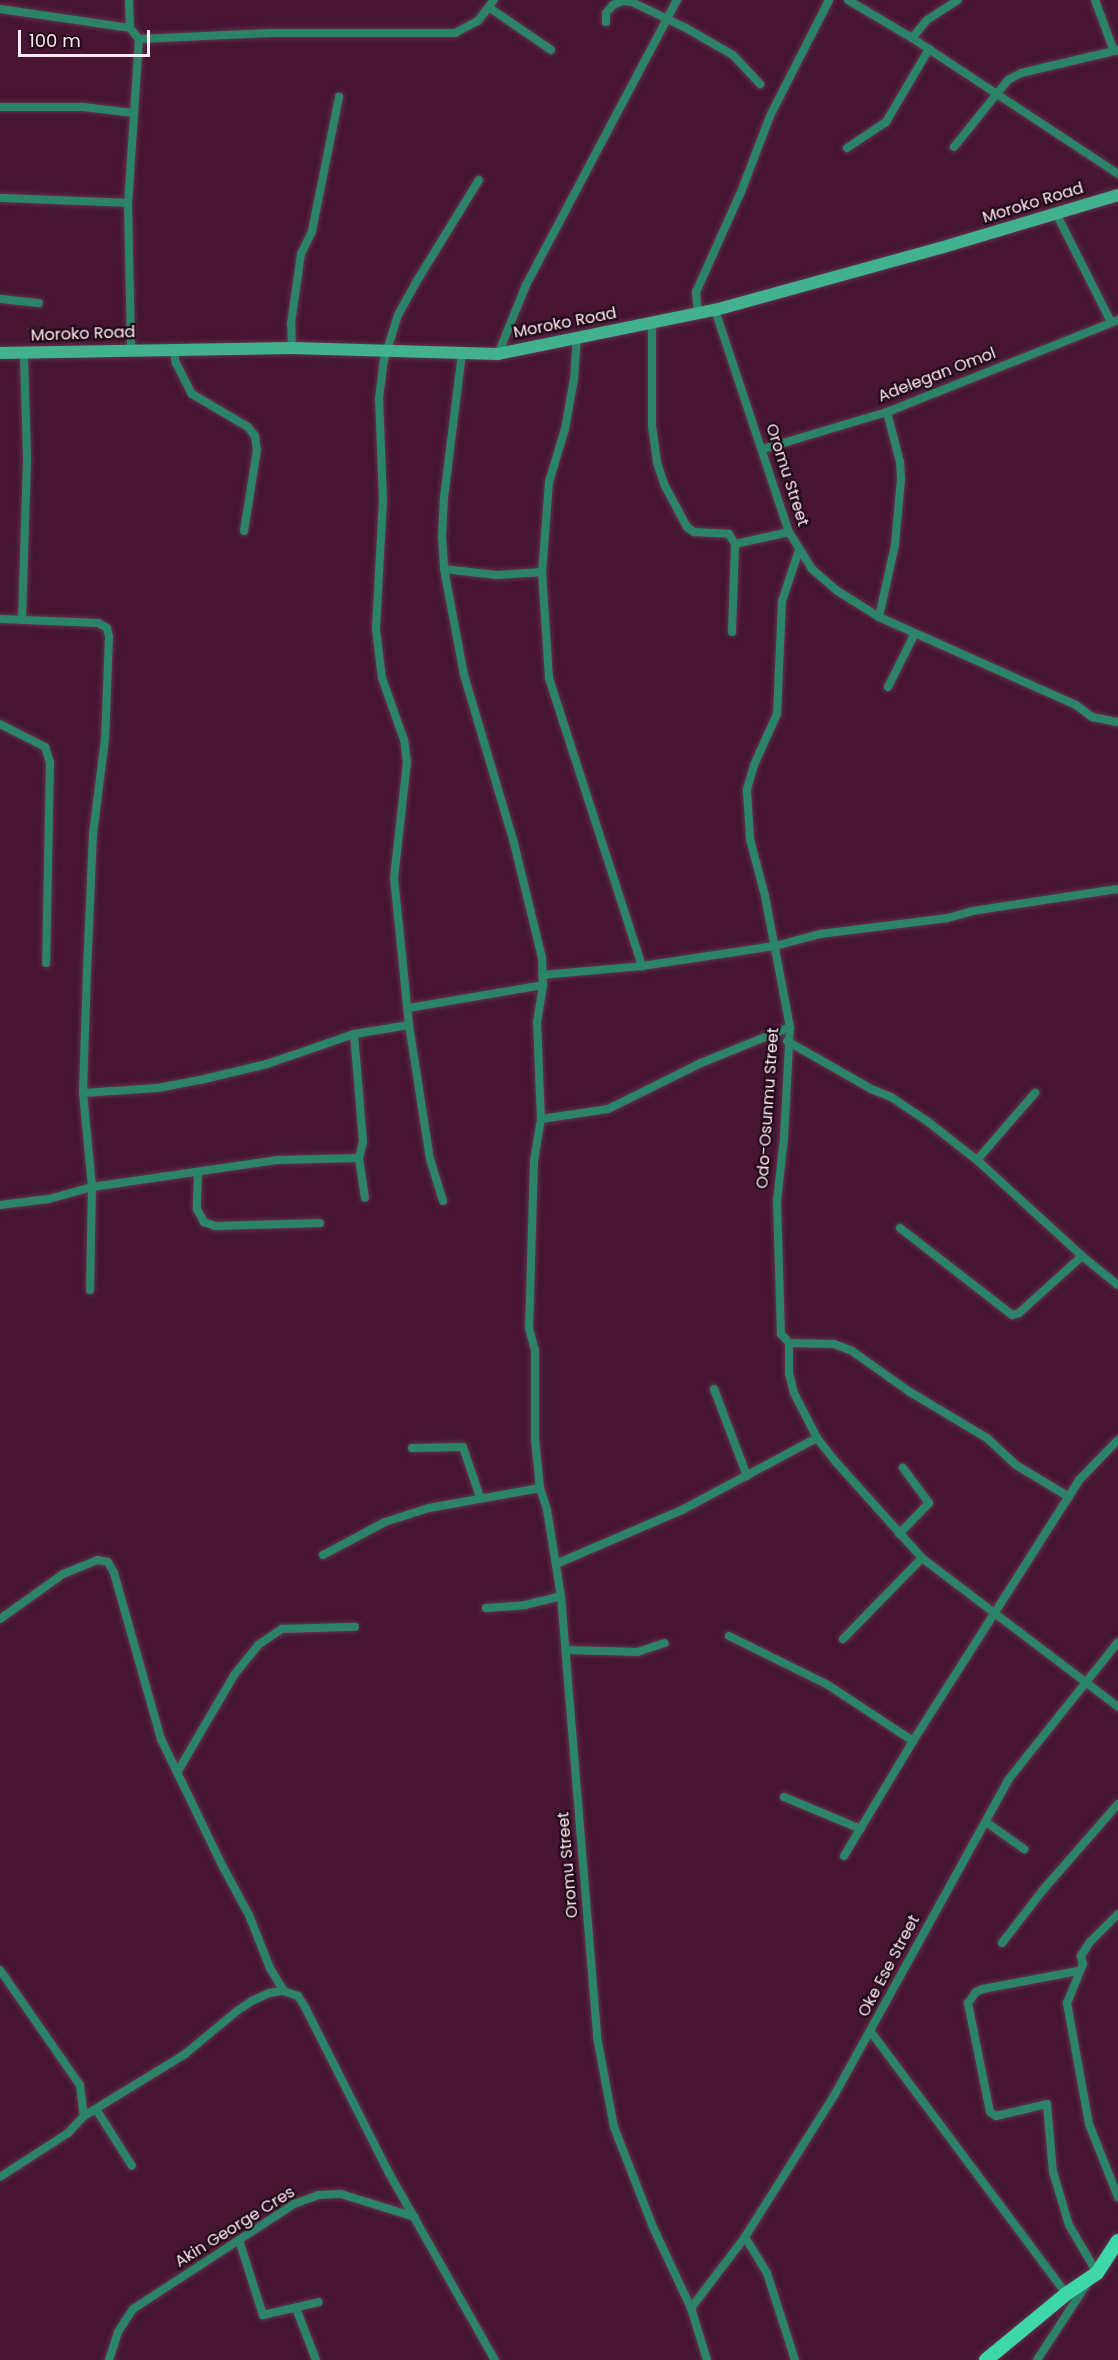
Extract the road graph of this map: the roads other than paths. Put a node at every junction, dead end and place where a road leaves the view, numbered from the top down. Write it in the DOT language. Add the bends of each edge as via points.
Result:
graph roads {
  1 [pos="129,0"];
  2 [pos="677,0"];
  3 [pos="829,0"];
  4 [pos="848,0"];
  5 [pos="958,0"];
  6 [pos="1095,0"];
  7 [pos="492,4"];
  8 [pos="0,9"];
  9 [pos="667,19"];
  10 [pos="606,22"];
  11 [pos="130,28"];
  12 [pos="912,38"];
  13 [pos="139,39"];
  14 [pos="929,49"];
  15 [pos="551,50"];
  16 [pos="1116,51"];
  17 [pos="760,84"];
  18 [pos="997,95"];
  19 [pos="339,97"];
  20 [pos="0,107"];
  21 [pos="134,114"];
  22 [pos="954,147"];
  23 [pos="847,148"];
  24 [pos="1118,174"];
  25 [pos="479,180"];
  26 [pos="1118,195"];
  27 [pos="0,198"];
  28 [pos="128,203"];
  29 [pos="1057,214"];
  30 [pos="0,298"];
  31 [pos="39,303"];
  32 [pos="715,310"];
  33 [pos="698,314"];
  34 [pos="1114,321"];
  35 [pos="652,324"];
  36 [pos="577,337"];
  37 [pos="173,348"];
  38 [pos="292,348"];
  39 [pos="131,349"];
  40 [pos="389,350"];
  41 [pos="0,353"];
  42 [pos="24,353"];
  43 [pos="462,353"];
  44 [pos="498,354"];
  45 [pos="887,412"];
  46 [pos="763,449"];
  47 [pos="244,531"];
  48 [pos="789,532"];
  49 [pos="735,544"];
  50 [pos="799,550"];
  51 [pos="444,569"];
  52 [pos="542,572"];
  53 [pos="879,617"];
  54 [pos="0,620"];
  55 [pos="22,620"];
  56 [pos="732,632"];
  57 [pos="915,633"];
  58 [pos="888,687"];
  59 [pos="1118,722"];
  60 [pos="0,724"];
  61 [pos="1118,889"];
  62 [pos="775,946"];
  63 [pos="46,963"];
  64 [pos="642,966"];
  65 [pos="542,975"];
  66 [pos="543,985"];
  67 [pos="409,1008"];
  68 [pos="409,1024"];
  69 [pos="790,1027"];
  70 [pos="354,1034"];
  71 [pos="787,1041"];
  72 [pos="83,1093"];
  73 [pos="1035,1093"];
  74 [pos="541,1119"];
  75 [pos="359,1158"];
  76 [pos="977,1160"];
  77 [pos="198,1173"];
  78 [pos="92,1188"];
  79 [pos="364,1198"];
  80 [pos="443,1201"];
  81 [pos="0,1205"];
  82 [pos="320,1223"];
  83 [pos="900,1228"];
  84 [pos="1082,1256"];
  85 [pos="1118,1285"];
  86 [pos="90,1290"];
  87 [pos="789,1343"];
  88 [pos="714,1389"];
  89 [pos="817,1438"];
  90 [pos="1118,1440"];
  91 [pos="412,1448"];
  92 [pos="903,1468"];
  93 [pos="747,1476"];
  94 [pos="540,1488"];
  95 [pos="480,1497"];
  96 [pos="1069,1497"];
  97 [pos="899,1534"];
  98 [pos="323,1555"];
  99 [pos="922,1558"];
  100 [pos="556,1564"];
  101 [pos="561,1596"];
  102 [pos="486,1608"];
  103 [pos="994,1615"];
  104 [pos="0,1619"];
  105 [pos="355,1627"];
  106 [pos="729,1636"];
  107 [pos="843,1639"];
  108 [pos="1118,1642"];
  109 [pos="665,1643"];
  110 [pos="566,1650"];
  111 [pos="1085,1683"];
  112 [pos="1118,1707"];
  113 [pos="914,1741"];
  114 [pos="178,1771"];
  115 [pos="784,1797"];
  116 [pos="1118,1804"];
  117 [pos="986,1822"];
  118 [pos="861,1828"];
  119 [pos="1024,1849"];
  120 [pos="844,1856"];
  121 [pos="1118,1914"];
  122 [pos="1002,1943"];
  123 [pos="0,1970"];
  124 [pos="1078,1971"];
  125 [pos="284,1991"];
  126 [pos="872,2032"];
  127 [pos="96,2109"];
  128 [pos="84,2116"];
  129 [pos="132,2166"];
  130 [pos="0,2177"];
  131 [pos="1118,2197"];
  132 [pos="415,2217"];
  133 [pos="745,2237"];
  134 [pos="239,2240"];
  135 [pos="1118,2241"];
  136 [pos="1097,2273"];
  137 [pos="1066,2294"];
  138 [pos="319,2302"];
  139 [pos="296,2308"];
  140 [pos="690,2308"];
  141 [pos="109,2360"];
  142 [pos="316,2360"];
  143 [pos="495,2360"];
  144 [pos="708,2360"];
  145 [pos="795,2360"];
  146 [pos="986,2360"];
  147 [pos="1037,2360"];
  1 -- 11 [label="street"];
  2 -- 9 [label="street"];
  3 -- 33 [label="street" via="770,116 696,292"];
  4 -- 12 [label="street"];
  5 -- 12 [label="street" via="927,20"];
  6 -- 16 [label="street"];
  7 -- 13 [label="street" via="478,21 455,33 270,33"];
  7 -- 15 [label="street"];
  8 -- 11 [label="street"];
  9 -- 10 [label="street" via="623,1 606,13"];
  9 -- 17 [label="street" via="733,55"];
  9 -- 44 [label="street" via="526,285"];
  11 -- 13 [label="street"];
  12 -- 14 [label="street"];
  13 -- 21 [label="street"];
  14 -- 18 [label="street"];
  14 -- 23 [label="street" via="886,122"];
  16 -- 18 [label="street" via="1032,68 1008,81"];
  18 -- 22 [label="street"];
  18 -- 24 [label="street"];
  19 -- 38 [label="street" via="312,231 301,254 291,324"];
  20 -- 21 [label="street" via="83,107"];
  21 -- 28 [label="street"];
  25 -- 40 [label="street" via="398,315"];
  26 -- 29 [label="street, Moroko Road"];
  27 -- 28 [label="street"];
  28 -- 39 [label="street"];
  29 -- 32 [label="street, Moroko Road"];
  29 -- 34 [label="street"];
  30 -- 31 [label="street"];
  32 -- 33 [label="street, Moroko Road"];
  32 -- 46 [label="street, Oromu Street"];
  33 -- 35 [label="street, Moroko Road"];
  34 -- 45 [label="street, Adelegan Omol"];
  35 -- 36 [label="street, Moroko Road"];
  35 -- 49 [label="street" via="652,426 665,486 687,527 694,532 729,534"];
  36 -- 44 [label="street, Moroko Road"];
  36 -- 52 [label="street" via="566,429 549,482"];
  37 -- 38 [label="street, Moroko Road"];
  37 -- 39 [label="street, Moroko Road"];
  37 -- 47 [label="street" via="192,394 248,427 255,436 257,450"];
  38 -- 40 [label="street, Moroko Road"];
  39 -- 42 [label="street, Moroko Road"];
  40 -- 43 [label="street, Moroko Road"];
  40 -- 67 [label="street" via="379,399 382,501 376,630 382,678 404,740 407,763 394,862"];
  41 -- 42 [label="street, Moroko Road"];
  42 -- 55 [label="street" via="27,456"];
  43 -- 44 [label="street, Moroko Road"];
  43 -- 51 [label="street, Oromu Street" via="444,497"];
  45 -- 46 [label="street, Adelegan Omol"];
  45 -- 53 [label="street" via="900,462 900,498 895,545"];
  46 -- 48 [label="street, Oromu Street"];
  48 -- 49 [label="street"];
  48 -- 50 [label="street, Oromu Street"];
  49 -- 56 [label="street"];
  50 -- 53 [label="street, Oromu Street" via="812,569 836,590"];
  50 -- 62 [label="street, Odo-Osunmu Street" via="782,601 777,714 747,783 750,839"];
  51 -- 52 [label="street" via="497,575"];
  51 -- 65 [label="street, Oromu Street" via="464,675 514,843 542,958"];
  52 -- 64 [label="street" via="549,678"];
  53 -- 57 [label="street, Oromu Street"];
  54 -- 55 [label="street"];
  55 -- 72 [label="street" via="98,623 107,628 109,637 105,739 93,834"];
  57 -- 58 [label="street"];
  57 -- 59 [label="street, Oromu Street" via="1076,705 1092,717"];
  60 -- 63 [label="street" via="45,747 50,762"];
  61 -- 62 [label="street" via="948,918 820,934"];
  62 -- 64 [label="street"];
  62 -- 69 [label="street, Odo-Osunmu Street"];
  64 -- 65 [label="street"];
  65 -- 66 [label="street, Oromu Street"];
  66 -- 67 [label="street"];
  66 -- 74 [label="street, Oromu Street" via="537,1020"];
  67 -- 68 [label="street"];
  68 -- 70 [label="street"];
  68 -- 80 [label="street" via="430,1159"];
  69 -- 71 [label="street, Odo-Osunmu Street"];
  69 -- 74 [label="street" via="701,1063 609,1109"];
  70 -- 72 [label="street" via="267,1064 200,1080 158,1088"];
  70 -- 75 [label="street" via="363,1142"];
  71 -- 76 [label="street" via="913,1111"];
  71 -- 87 [label="street, Odo-Osunmu Street" via="777,1220 781,1334"];
  72 -- 78 [label="street"];
  73 -- 76 [label="street"];
  74 -- 94 [label="street, Oromu Street" via="534,1161 529,1328 535,1350 535,1439"];
  75 -- 77 [label="street" via="278,1160"];
  75 -- 79 [label="street"];
  76 -- 84 [label="street"];
  77 -- 78 [label="street"];
  77 -- 82 [label="street" via="197,1209 204,1222 215,1226"];
  78 -- 81 [label="street" via="49,1199"];
  78 -- 86 [label="street"];
  83 -- 84 [label="street" via="1012,1315"];
  84 -- 85 [label="street"];
  87 -- 89 [label="street, Odo-Osunmu Street" via="794,1393"];
  87 -- 96 [label="street" via="834,1344 852,1351 910,1392 987,1437 1016,1465"];
  88 -- 93 [label="street"];
  89 -- 93 [label="street"];
  89 -- 97 [label="street, Odo-Osunmu Street"];
  90 -- 96 [label="street"];
  91 -- 95 [label="street" via="462,1448"];
  92 -- 97 [label="street" via="929,1503"];
  93 -- 100 [label="street" via="682,1510"];
  94 -- 95 [label="street"];
  94 -- 100 [label="street, Oromu Street"];
  95 -- 98 [label="street" via="385,1522"];
  96 -- 103 [label="street"];
  97 -- 99 [label="street, Odo-Osunmu Street"];
  99 -- 103 [label="street, Odo-Osunmu Street"];
  99 -- 107 [label="street"];
  100 -- 101 [label="street, Oromu Street"];
  101 -- 102 [label="street" via="525,1605"];
  101 -- 110 [label="street, Oromu Street"];
  103 -- 111 [label="street, Odo-Osunmu Street"];
  103 -- 113 [label="street"];
  104 -- 114 [label="street" via="63,1574 97,1560 108,1562 161,1739"];
  105 -- 114 [label="street" via="282,1629 258,1645 234,1675"];
  106 -- 113 [label="street" via="828,1685"];
  108 -- 111 [label="street, Oke Ese Street"];
  109 -- 110 [label="street" via="637,1652"];
  110 -- 140 [label="street, Oromu Street" via="596,2026 614,2127"];
  111 -- 112 [label="street, Odo-Osunmu Street"];
  111 -- 117 [label="street, Oke Ese Street" via="1008,1780"];
  113 -- 118 [label="street"];
  114 -- 125 [label="street"];
  115 -- 118 [label="street"];
  116 -- 122 [label="street"];
  117 -- 119 [label="street"];
  117 -- 126 [label="street, Oke Ese Street"];
  118 -- 120 [label="street"];
  121 -- 124 [label="street" via="1090,1942"];
  123 -- 128 [label="street" via="80,2085"];
  124 -- 131 [label="street" via="1067,2003 1077,2069 1089,2124"];
  124 -- 136 [label="street" via="983,1989 968,2003 990,2112 996,2115 1047,2104 1053,2172 1070,2225"];
  125 -- 127 [label="street" via="269,1993 237,2011 185,2054"];
  125 -- 132 [label="street" via="298,1996 306,2008"];
  126 -- 133 [label="street, Oke Ese Street"];
  126 -- 137 [label="street"];
  127 -- 128 [label="street"];
  127 -- 129 [label="street"];
  128 -- 130 [label="street" via="68,2133"];
  132 -- 134 [label="street, Akin George Cres" via="361,2198 319,2195 294,2204"];
  132 -- 143 [label="street"];
  133 -- 140 [label="street, Oke Ese Street"];
  133 -- 145 [label="street" via="767,2273"];
  134 -- 139 [label="street" via="262,2315"];
  134 -- 141 [label="street, Akin George Cres" via="133,2309 118,2332"];
  135 -- 136 [label="main road"];
  136 -- 137 [label="main road"];
  136 -- 147 [label="street"];
  137 -- 146 [label="main road"];
  138 -- 139 [label="street"];
  139 -- 142 [label="street"];
  140 -- 144 [label="street, Oromu Street"];
}
